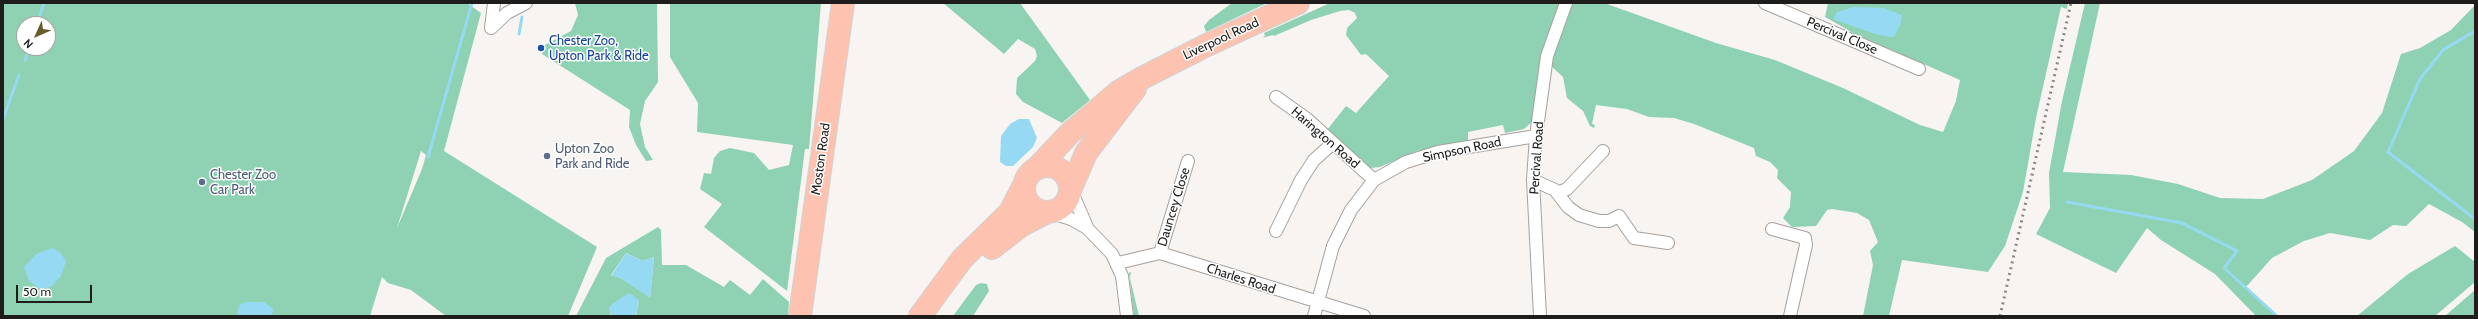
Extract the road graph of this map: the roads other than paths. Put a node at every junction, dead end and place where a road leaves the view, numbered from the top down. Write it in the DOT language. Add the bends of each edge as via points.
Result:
graph roads {
  1 [pos="494,3"];
  2 [pos="526,3"];
  3 [pos="843,3"];
  4 [pos="1298,3"];
  5 [pos="1566,3"];
  6 [pos="1764,3"];
  7 [pos="1919,69"];
  8 [pos="1144,77"];
  9 [pos="1276,97"];
  10 [pos="1536,136"];
  11 [pos="1332,144"];
  12 [pos="1603,151"];
  13 [pos="1188,161"];
  14 [pos="1030,177"];
  15 [pos="1374,180"];
  16 [pos="1533,180"];
  17 [pos="1071,189"];
  18 [pos="1557,193"];
  19 [pos="1612,208"];
  20 [pos="1048,212"];
  21 [pos="1609,221"];
  22 [pos="1087,228"];
  23 [pos="1772,229"];
  24 [pos="1276,231"];
  25 [pos="1668,243"];
  26 [pos="1160,252"];
  27 [pos="1118,263"];
  28 [pos="1318,303"];
  29 [pos="800,316"];
  30 [pos="920,316"];
  31 [pos="934,316"];
  32 [pos="1127,316"];
  33 [pos="1314,316"];
  34 [pos="1364,316"];
  35 [pos="1540,316"];
  36 [pos="1790,316"];
  1 -- 2 [label="street" via="491,28 507,13"];
  3 -- 29 [label="highway, Moston Road"];
  4 -- 8 [label="highway, Liverpool Road"];
  5 -- 10 [label="street, Percival Road" via="1547,56"];
  6 -- 7 [label="street, Percival Close"];
  8 -- 14 [label="highway, Liverpool Road" via="1118,92 1086,117"];
  8 -- 17 [label="highway, Liverpool Road" via="1086,153"];
  9 -- 11 [label="street, Harington Road" via="1307,120"];
  10 -- 15 [label="street, Simpson Road" via="1438,152 1406,162"];
  10 -- 16 [label="street, Percival Road"];
  11 -- 15 [label="street, Harington Road"];
  11 -- 24 [label="street" via="1314,160 1301,180"];
  12 -- 18 [label="street" via="1567,189"];
  13 -- 26 [label="street, Dauncey Close"];
  14 -- 17 [label="highway" via="1047,166 1059,168 1065,174"];
  14 -- 20 [label="highway" via="1027,201 1040,211"];
  14 -- 30 [label="highway, Liverpool Road" via="1010,212 962,259"];
  15 -- 28 [label="street, Simpson Road" via="1350,210 1333,246"];
  16 -- 18 [label="street"];
  16 -- 35 [label="street, Percival Road"];
  17 -- 20 [label="highway" via="1070,197 1062,208"];
  17 -- 22 [label="street"];
  18 -- 21 [label="street" via="1568,207 1579,215"];
  19 -- 21 [label="street"];
  20 -- 22 [label="street" via="1071,219"];
  20 -- 31 [label="highway" via="1022,225 990,249 969,271"];
  21 -- 25 [label="street" via="1619,216 1634,238"];
  22 -- 27 [label="street" via="1103,243"];
  23 -- 36 [label="street" via="1805,238 1806,245"];
  26 -- 27 [label="street"];
  26 -- 28 [label="street, Charles Road"];
  27 -- 32 [label="street"];
  28 -- 33 [label="street, Simpson Road"];
  28 -- 34 [label="street, Charles Road"];
}
